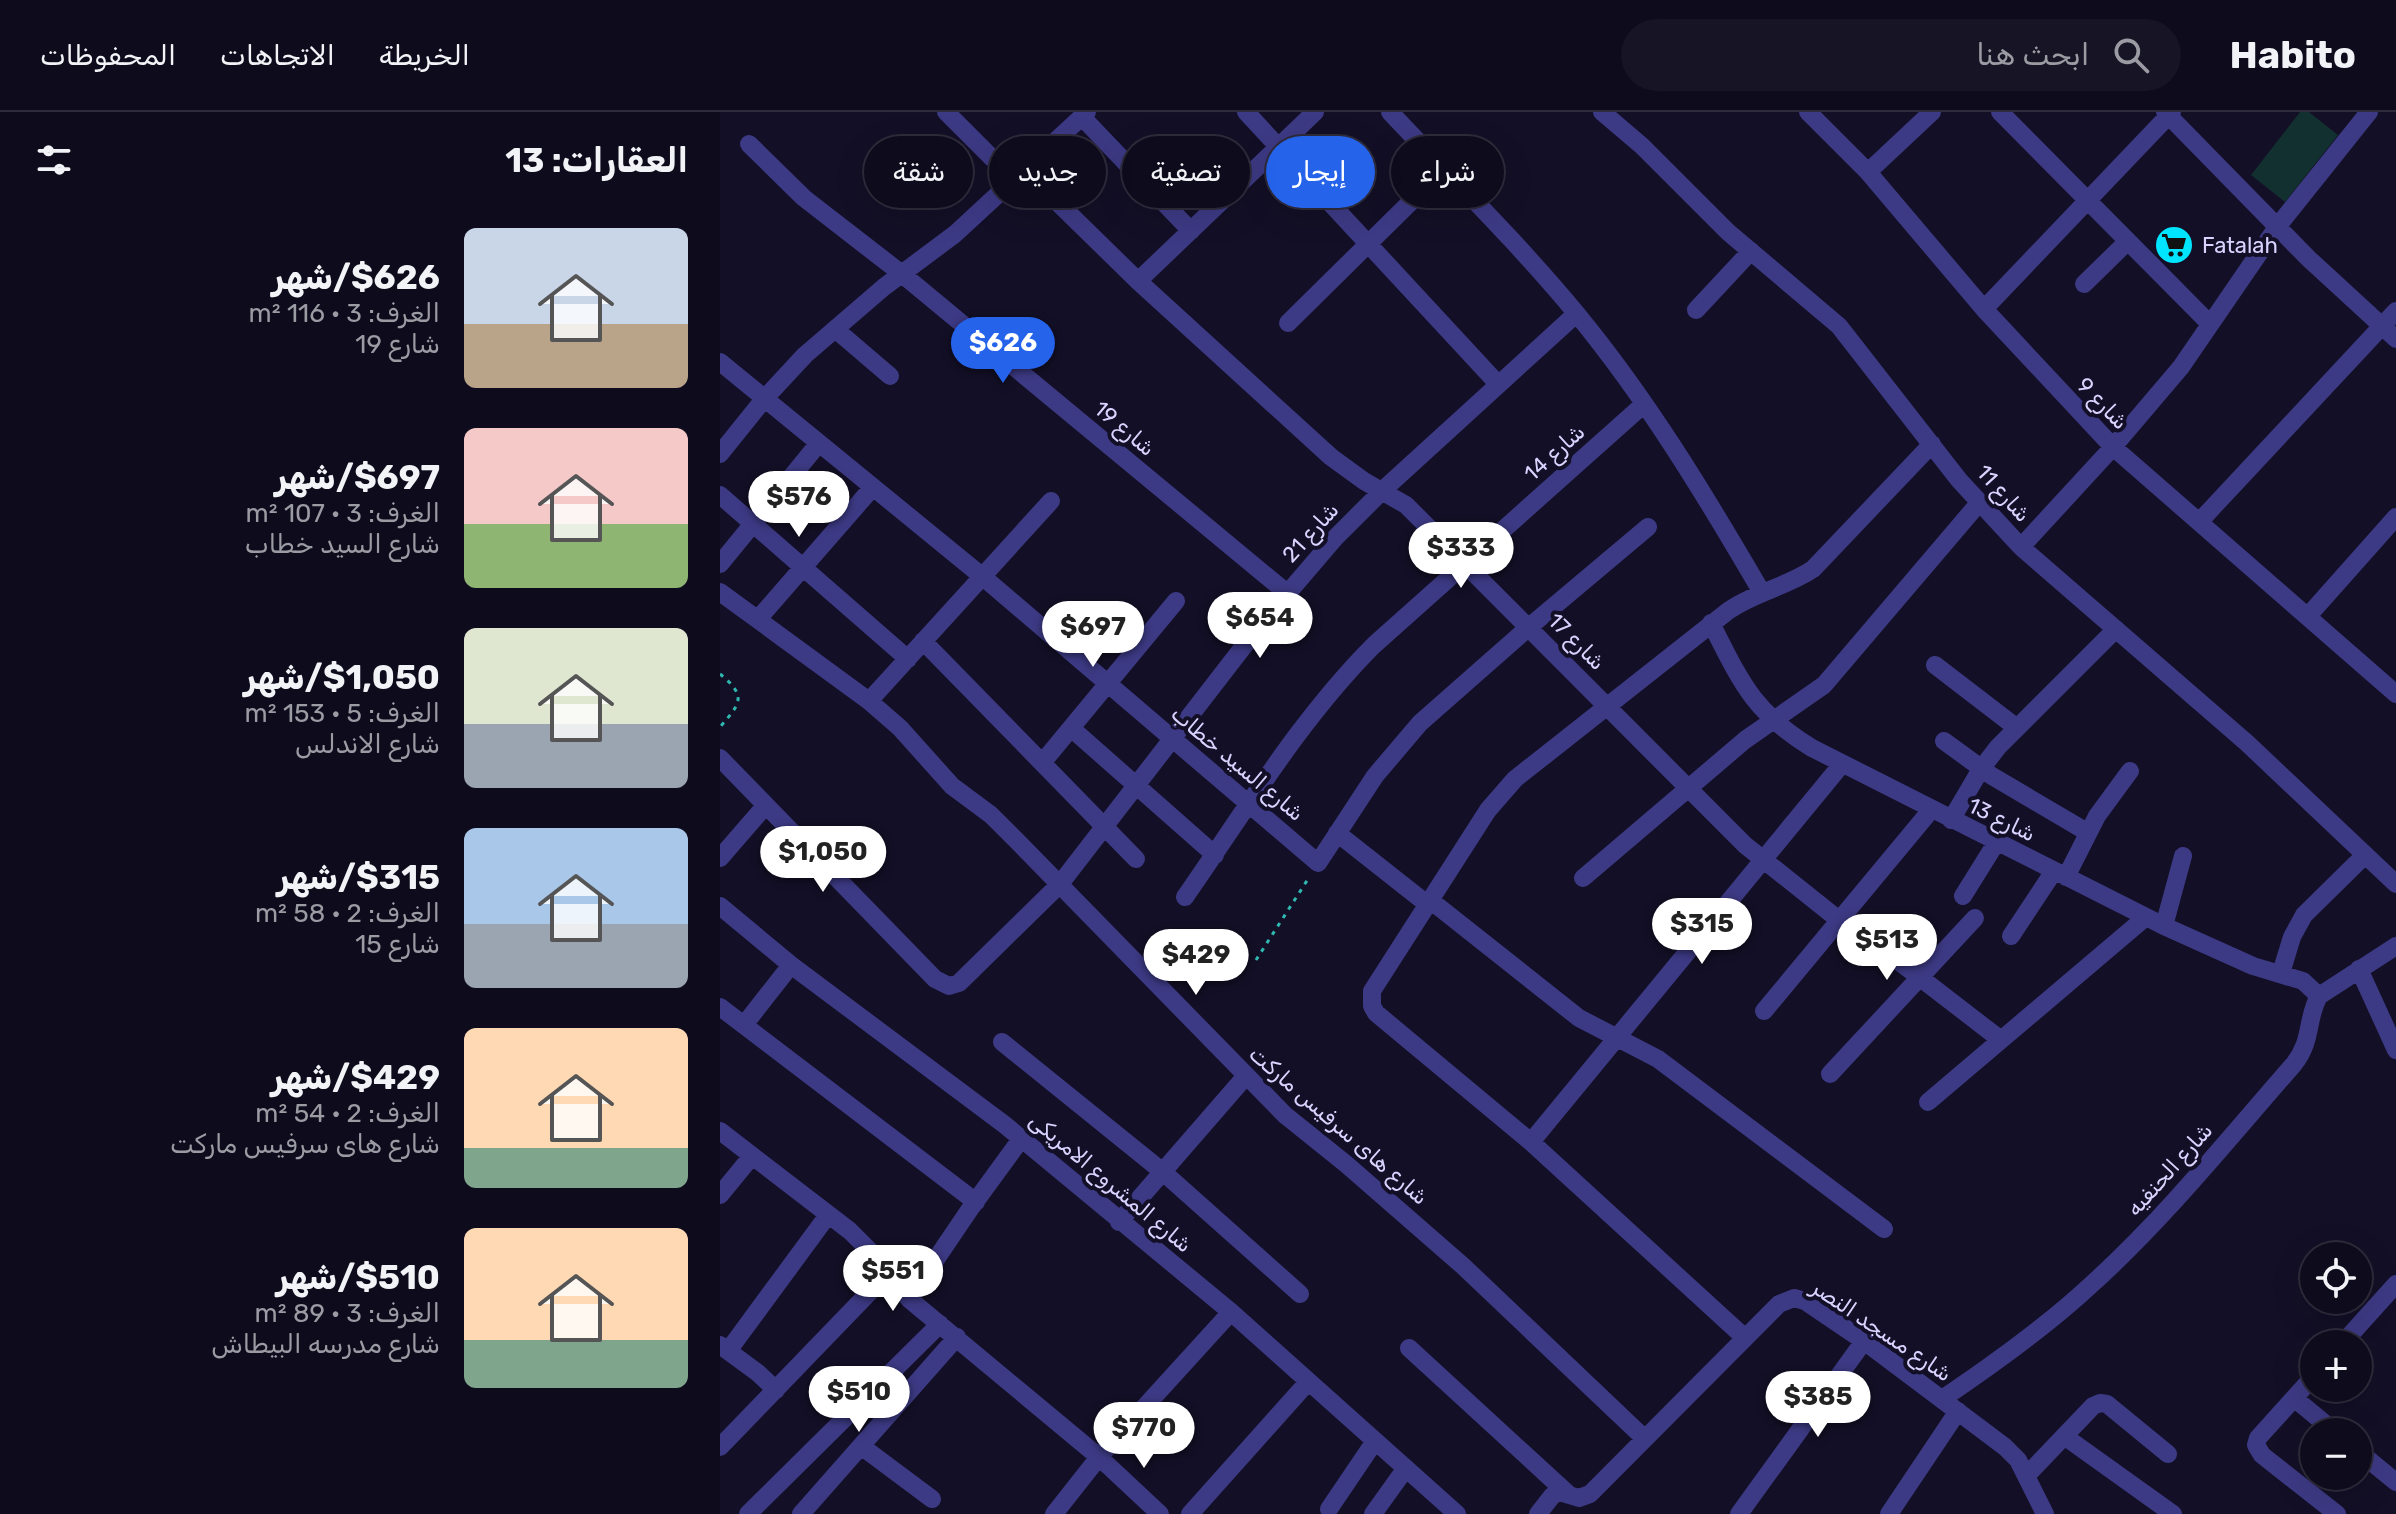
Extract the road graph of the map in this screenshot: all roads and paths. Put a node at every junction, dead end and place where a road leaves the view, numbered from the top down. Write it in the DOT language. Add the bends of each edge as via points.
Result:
graph roads {
  1 [pos="946,112"];
  2 [pos="1246,112"];
  3 [pos="1315,112"];
  4 [pos="1390,112"];
  5 [pos="1602,112"];
  6 [pos="1808,112"];
  7 [pos="1932,112"];
  8 [pos="2000,112"];
  9 [pos="2369,112"];
  10 [pos="2169,113"];
  11 [pos="1084,115"];
  12 [pos="1061,136"];
  13 [pos="1268,136"];
  14 [pos="1290,136"];
  15 [pos="1413,136"];
  16 [pos="749,144"];
  17 [pos="989,155"];
  18 [pos="1266,159"];
  19 [pos="1868,172"];
  20 [pos="2087,201"];
  21 [pos="989,202"];
  22 [pos="1063,208"];
  23 [pos="1335,208"];
  24 [pos="1404,208"];
  25 [pos="1480,208"];
  26 [pos="2277,227"];
  27 [pos="1191,231"];
  28 [pos="2128,241"];
  29 [pos="1368,244"];
  30 [pos="1751,251"];
  31 [pos="902,274"];
  32 [pos="1138,281"];
  33 [pos="2084,284"];
  34 [pos="1984,309"];
  35 [pos="1696,310"];
  36 [pos="2396,311"];
  37 [pos="1576,314"];
  38 [pos="1288,323"];
  39 [pos="2210,324"];
  40 [pos="2382,326"];
  41 [pos="835,329"];
  42 [pos="2396,339"];
  43 [pos="720,362"];
  44 [pos="890,376"];
  45 [pos="1498,384"];
  46 [pos="764,399"];
  47 [pos="1643,405"];
  48 [pos="819,443"];
  49 [pos="1932,444"];
  50 [pos="2113,447"];
  51 [pos="720,454"];
  52 [pos="873,487"];
  53 [pos="1383,490"];
  54 [pos="720,495"];
  55 [pos="1051,501"];
  56 [pos="1979,503"];
  57 [pos="2396,517"];
  58 [pos="2200,521"];
  59 [pos="753,524"];
  60 [pos="1648,527"];
  61 [pos="2021,547"];
  62 [pos="720,564"];
  63 [pos="1465,564"];
  64 [pos="802,568"];
  65 [pos="983,577"];
  66 [pos="1761,591"];
  67 [pos="720,592"];
  68 [pos="1287,593"];
  69 [pos="1176,601"];
  70 [pos="2308,616"];
  71 [pos="758,619"];
  72 [pos="1711,623"];
  73 [pos="1529,627"];
  74 [pos="2116,629"];
  75 [pos="923,641"];
  76 [pos="908,659"];
  77 [pos="1935,665"];
  78 [pos="720,674"];
  79 [pos="1108,684"];
  80 [pos="2396,694"];
  81 [pos="869,701"];
  82 [pos="1608,706"];
  83 [pos="1773,722"];
  84 [pos="720,727"];
  85 [pos="1071,728"];
  86 [pos="2017,728"];
  87 [pos="1173,740"];
  88 [pos="1944,741"];
  89 [pos="720,758"];
  90 [pos="1042,763"];
  91 [pos="1842,764"];
  92 [pos="1981,769"];
  93 [pos="2130,771"];
  94 [pos="1137,786"];
  95 [pos="1689,789"];
  96 [pos="766,805"];
  97 [pos="1249,805"];
  98 [pos="1931,810"];
  99 [pos="1951,820"];
  100 [pos="1105,828"];
  101 [pos="2087,832"];
  102 [pos="1337,833"];
  103 [pos="1996,843"];
  104 [pos="1215,855"];
  105 [pos="2365,855"];
  106 [pos="2183,856"];
  107 [pos="720,858"];
  108 [pos="1136,859"];
  109 [pos="1762,860"];
  110 [pos="1318,863"];
  111 [pos="2060,874"];
  112 [pos="1583,878"];
  113 [pos="1060,884"];
  114 [pos="2396,884"];
  115 [pos="1963,896"];
  116 [pos="1185,897"];
  117 [pos="1429,902"];
  118 [pos="720,906"];
  119 [pos="2146,917"];
  120 [pos="1975,918"];
  121 [pos="1839,920"];
  122 [pos="2164,926"];
  123 [pos="2011,936"];
  124 [pos="2396,946"];
  125 [pos="1256,960"];
  126 [pos="791,965"];
  127 [pos="2359,969"];
  128 [pos="2281,973"];
  129 [pos="1920,978"];
  130 [pos="2319,996"];
  131 [pos="720,1007"];
  132 [pos="1764,1011"];
  133 [pos="744,1025"];
  134 [pos="1616,1038"];
  135 [pos="2001,1040"];
  136 [pos="2394,1040"];
  137 [pos="1002,1042"];
  138 [pos="1830,1074"];
  139 [pos="1245,1077"];
  140 [pos="1928,1102"];
  141 [pos="720,1131"];
  142 [pos="1021,1139"];
  143 [pos="1531,1142"];
  144 [pos="752,1156"];
  145 [pos="1163,1172"];
  146 [pos="720,1195"];
  147 [pos="976,1202"];
  148 [pos="828,1215"];
  149 [pos="1119,1222"];
  150 [pos="1884,1229"];
  151 [pos="888,1273"];
  152 [pos="2396,1284"];
  153 [pos="1300,1294"];
  154 [pos="909,1299"];
  155 [pos="1231,1312"];
  156 [pos="940,1324"];
  157 [pos="2355,1330"];
  158 [pos="957,1337"];
  159 [pos="1744,1337"];
  160 [pos="1864,1341"];
  161 [pos="724,1348"];
  162 [pos="1409,1348"];
  163 [pos="1308,1382"];
  164 [pos="776,1390"];
  165 [pos="2300,1391"];
  166 [pos="2294,1398"];
  167 [pos="1942,1399"];
  168 [pos="1958,1411"];
  169 [pos="2318,1418"];
  170 [pos="2064,1436"];
  171 [pos="1644,1438"];
  172 [pos="1375,1441"];
  173 [pos="861,1446"];
  174 [pos="720,1447"];
  175 [pos="2168,1454"];
  176 [pos="1099,1457"];
  177 [pos="2372,1462"];
  178 [pos="1406,1468"];
  179 [pos="2027,1475"];
  180 [pos="2396,1482"];
  181 [pos="1567,1493"];
  182 [pos="932,1499"];
  183 [pos="1329,1509"];
  184 [pos="2043,1513"];
  185 [pos="748,1514"];
  186 [pos="801,1514"];
  187 [pos="1054,1514"];
  188 [pos="1160,1514"];
  189 [pos="1190,1514"];
  190 [pos="1373,1514"];
  191 [pos="1457,1514"];
  192 [pos="1538,1514"];
  193 [pos="1739,1514"];
  194 [pos="1889,1514"];
  195 [pos="2173,1514"];
  196 [pos="2337,1514"];
  1 -- 17 [label="street, شارع 17"];
  2 -- 13 [label="street"];
  3 -- 14 [label="street"];
  4 -- 15 [label="street"];
  5 -- 30 [label="street, شارع 11"];
  6 -- 19 [label="street, شارع 9"];
  7 -- 19 [label="street"];
  8 -- 20 [label="street"];
  9 -- 26 [label="street"];
  10 -- 20 [label="street"];
  10 -- 26 [label="street"];
  11 -- 12 [label="street"];
  11 -- 27 [label="street"];
  16 -- 31 [label="street, شارع 19" via="804,198"];
  18 -- 27 [label="street"];
  19 -- 34 [label="street, شارع 9"];
  20 -- 28 [label="street"];
  20 -- 34 [label="street"];
  21 -- 31 [label="street"];
  22 -- 32 [label="street, شارع 17"];
  23 -- 29 [label="street"];
  24 -- 29 [label="street"];
  25 -- 37 [label="street"];
  26 -- 39 [label="street"];
  26 -- 40 [label="street"];
  27 -- 32 [label="street"];
  28 -- 33 [label="street"];
  28 -- 39 [label="street"];
  29 -- 38 [label="street"];
  29 -- 45 [label="street"];
  30 -- 35 [label="street"];
  30 -- 49 [label="street, شارع 11" via="1839,326"];
  31 -- 41 [label="street"];
  31 -- 68 [label="street, شارع 19"];
  32 -- 53 [label="street, شارع 17" via="1331,457"];
  34 -- 50 [label="street, شارع 9"];
  36 -- 40 [label="street"];
  37 -- 45 [label="street, شارع 21"];
  37 -- 47 [label="street"];
  39 -- 50 [label="street"];
  40 -- 42 [label="street"];
  40 -- 58 [label="street"];
  41 -- 44 [label="street"];
  41 -- 46 [label="street"];
  43 -- 46 [label="street, شارع السيد خطاب"];
  45 -- 53 [label="street, شارع 21"];
  46 -- 48 [label="street, شارع السيد خطاب"];
  46 -- 51 [label="street"];
  47 -- 63 [label="street, شارع 14"];
  47 -- 66 [label="street" via="1705,495"];
  48 -- 52 [label="street, شارع السيد خطاب"];
  48 -- 59 [label="street"];
  49 -- 56 [label="street, شارع 11"];
  49 -- 66 [label="street" via="1813,569"];
  50 -- 58 [label="street, شارع 9"];
  50 -- 61 [label="street"];
  52 -- 64 [label="street"];
  52 -- 65 [label="street, شارع السيد خطاب"];
  53 -- 63 [label="street, شارع 17" via="1406,505"];
  53 -- 68 [label="street, شارع 21"];
  54 -- 59 [label="street"];
  55 -- 65 [label="street"];
  56 -- 61 [label="street, شارع 11"];
  56 -- 83 [label="street" via="1824,685"];
  57 -- 70 [label="street"];
  58 -- 70 [label="street, شارع 9"];
  59 -- 62 [label="street"];
  59 -- 64 [label="street"];
  60 -- 73 [label="street"];
  61 -- 74 [label="street, شارع 11"];
  63 -- 73 [label="street, شارع 17"];
  63 -- 97 [label="street, شارع 14" via="1349,669"];
  64 -- 71 [label="street"];
  64 -- 76 [label="street"];
  65 -- 75 [label="street"];
  65 -- 79 [label="street, شارع السيد خطاب"];
  66 -- 72 [label="street"];
  67 -- 71 [label="street, شارع هاى سرفيس ماركت"];
  68 -- 87 [label="street, شارع 21"];
  69 -- 79 [label="street"];
  70 -- 80 [label="street, شارع 9"];
  71 -- 81 [label="street, شارع هاى سرفيس ماركت"];
  72 -- 82 [label="street"];
  72 -- 83 [label="street, شارع 13" via="1750,695"];
  73 -- 82 [label="street, شارع 17"];
  73 -- 102 [label="street" via="1420,723"];
  74 -- 86 [label="street"];
  74 -- 105 [label="street, شارع 11"];
  75 -- 76 [label="street"];
  75 -- 90 [label="street"];
  76 -- 81 [label="street"];
  77 -- 86 [label="street"];
  78 -- 84 [label="path" via="736,688 739,700"];
  79 -- 85 [label="street"];
  79 -- 87 [label="street, شارع السيد خطاب"];
  81 -- 113 [label="street, شارع هاى سرفيس ماركت"];
  82 -- 95 [label="street, شارع 17"];
  82 -- 117 [label="street" via="1501,794"];
  83 -- 91 [label="street, شارع 13"];
  83 -- 95 [label="street"];
  85 -- 90 [label="street"];
  85 -- 94 [label="street"];
  86 -- 92 [label="street"];
  87 -- 94 [label="street, شارع 21"];
  87 -- 97 [label="street, شارع السيد خطاب"];
  88 -- 92 [label="street"];
  89 -- 96 [label="street"];
  90 -- 100 [label="street"];
  91 -- 98 [label="street, شارع 13"];
  91 -- 109 [label="street"];
  92 -- 99 [label="street"];
  92 -- 101 [label="street"];
  93 -- 101 [label="street"];
  94 -- 100 [label="street, شارع 21"];
  94 -- 104 [label="street"];
  95 -- 109 [label="street, شارع 17"];
  95 -- 112 [label="street"];
  96 -- 107 [label="street"];
  96 -- 113 [label="street, شارع 21" via="939,983 949,986 964,980"];
  97 -- 104 [label="street, شارع 14"];
  97 -- 110 [label="street, شارع السيد خطاب"];
  98 -- 99 [label="street, شارع 13"];
  98 -- 121 [label="street"];
  99 -- 103 [label="street, شارع 13"];
  100 -- 108 [label="street"];
  100 -- 113 [label="street, شارع 21"];
  101 -- 111 [label="street"];
  102 -- 110 [label="street"];
  102 -- 117 [label="street"];
  103 -- 111 [label="street, شارع 13"];
  103 -- 115 [label="street"];
  104 -- 116 [label="street, شارع 14"];
  105 -- 114 [label="street, شارع 11"];
  105 -- 128 [label="street" via="2304,915"];
  106 -- 122 [label="street"];
  109 -- 121 [label="street, شارع 17"];
  109 -- 134 [label="street"];
  110 -- 125 [label="path"];
  111 -- 119 [label="street, شارع 13"];
  111 -- 123 [label="street"];
  113 -- 139 [label="street, شارع هاى سرفيس ماركت"];
  117 -- 134 [label="street" via="1579,1018"];
  117 -- 143 [label="street" via="1376,984 1371,998 1376,1013"];
  118 -- 126 [label="street, شارع المشروع الامريكى"];
  119 -- 122 [label="street, شارع 13"];
  119 -- 135 [label="street"];
  120 -- 129 [label="street"];
  121 -- 129 [label="street, شارع 17"];
  121 -- 132 [label="street"];
  122 -- 128 [label="street, شارع 13"];
  124 -- 127 [label="street"];
  126 -- 133 [label="street"];
  126 -- 142 [label="street, شارع المشروع الامريكى"];
  127 -- 130 [label="street"];
  127 -- 136 [label="street"];
  128 -- 130 [label="street, شارع 13" via="2303,981"];
  129 -- 135 [label="street, شارع 17"];
  129 -- 138 [label="street"];
  130 -- 167 [label="street, شارع الحنفيه" via="2301,1055 2159,1217 2091,1286"];
  131 -- 133 [label="street"];
  133 -- 147 [label="street"];
  134 -- 143 [label="street"];
  134 -- 150 [label="street" via="1668,1066"];
  135 -- 140 [label="street"];
  137 -- 145 [label="street"];
  139 -- 145 [label="street"];
  139 -- 171 [label="street, شارع هاى سرفيس ماركت" via="1463,1266"];
  141 -- 144 [label="street"];
  142 -- 147 [label="street"];
  142 -- 149 [label="street, شارع المشروع الامريكى"];
  143 -- 159 [label="street"];
  144 -- 146 [label="street"];
  144 -- 148 [label="street"];
  145 -- 149 [label="street"];
  145 -- 153 [label="street"];
  147 -- 154 [label="street"];
  148 -- 151 [label="street"];
  148 -- 161 [label="street"];
  149 -- 155 [label="street, شارع المشروع الامريكى"];
  151 -- 154 [label="street"];
  151 -- 164 [label="street"];
  152 -- 157 [label="street"];
  154 -- 156 [label="street"];
  155 -- 163 [label="street, شارع المشروع الامريكى"];
  155 -- 176 [label="street"];
  156 -- 158 [label="street"];
  156 -- 185 [label="street"];
  158 -- 173 [label="street"];
  158 -- 176 [label="street"];
  159 -- 160 [label="street, شارع مسجد النصر" via="1779,1304 1794,1298"];
  159 -- 171 [label="street, شارع مسجد النصر"];
  160 -- 167 [label="street, شارع مسجد النصر"];
  160 -- 193 [label="street"];
  161 -- 164 [label="street"];
  162 -- 181 [label="street"];
  163 -- 172 [label="street, شارع المشروع الامريكى"];
  163 -- 189 [label="street"];
  164 -- 174 [label="street"];
  165 -- 166 [label="street"];
  166 -- 169 [label="street"];
  166 -- 196 [label="street" via="2258,1438 2257,1449"];
  167 -- 168 [label="street, شارع مسجد النصر"];
  168 -- 179 [label="street, شارع مسجد النصر" via="2005,1447"];
  168 -- 194 [label="street"];
  170 -- 175 [label="street" via="2093,1406 2104,1403"];
  170 -- 179 [label="street"];
  170 -- 195 [label="street"];
  171 -- 181 [label="street, شارع مسجد النصر" via="1587,1496"];
  172 -- 178 [label="street, شارع المشروع الامريكى"];
  172 -- 183 [label="street"];
  173 -- 182 [label="street"];
  173 -- 186 [label="street"];
  176 -- 187 [label="street"];
  176 -- 188 [label="street"];
  177 -- 180 [label="street"];
  178 -- 190 [label="street"];
  178 -- 191 [label="street, شارع المشروع الامريكى"];
  179 -- 184 [label="street, شارع مسجد النصر"];
  181 -- 192 [label="street, شارع مسجد النصر" via="1552,1496"];
}
